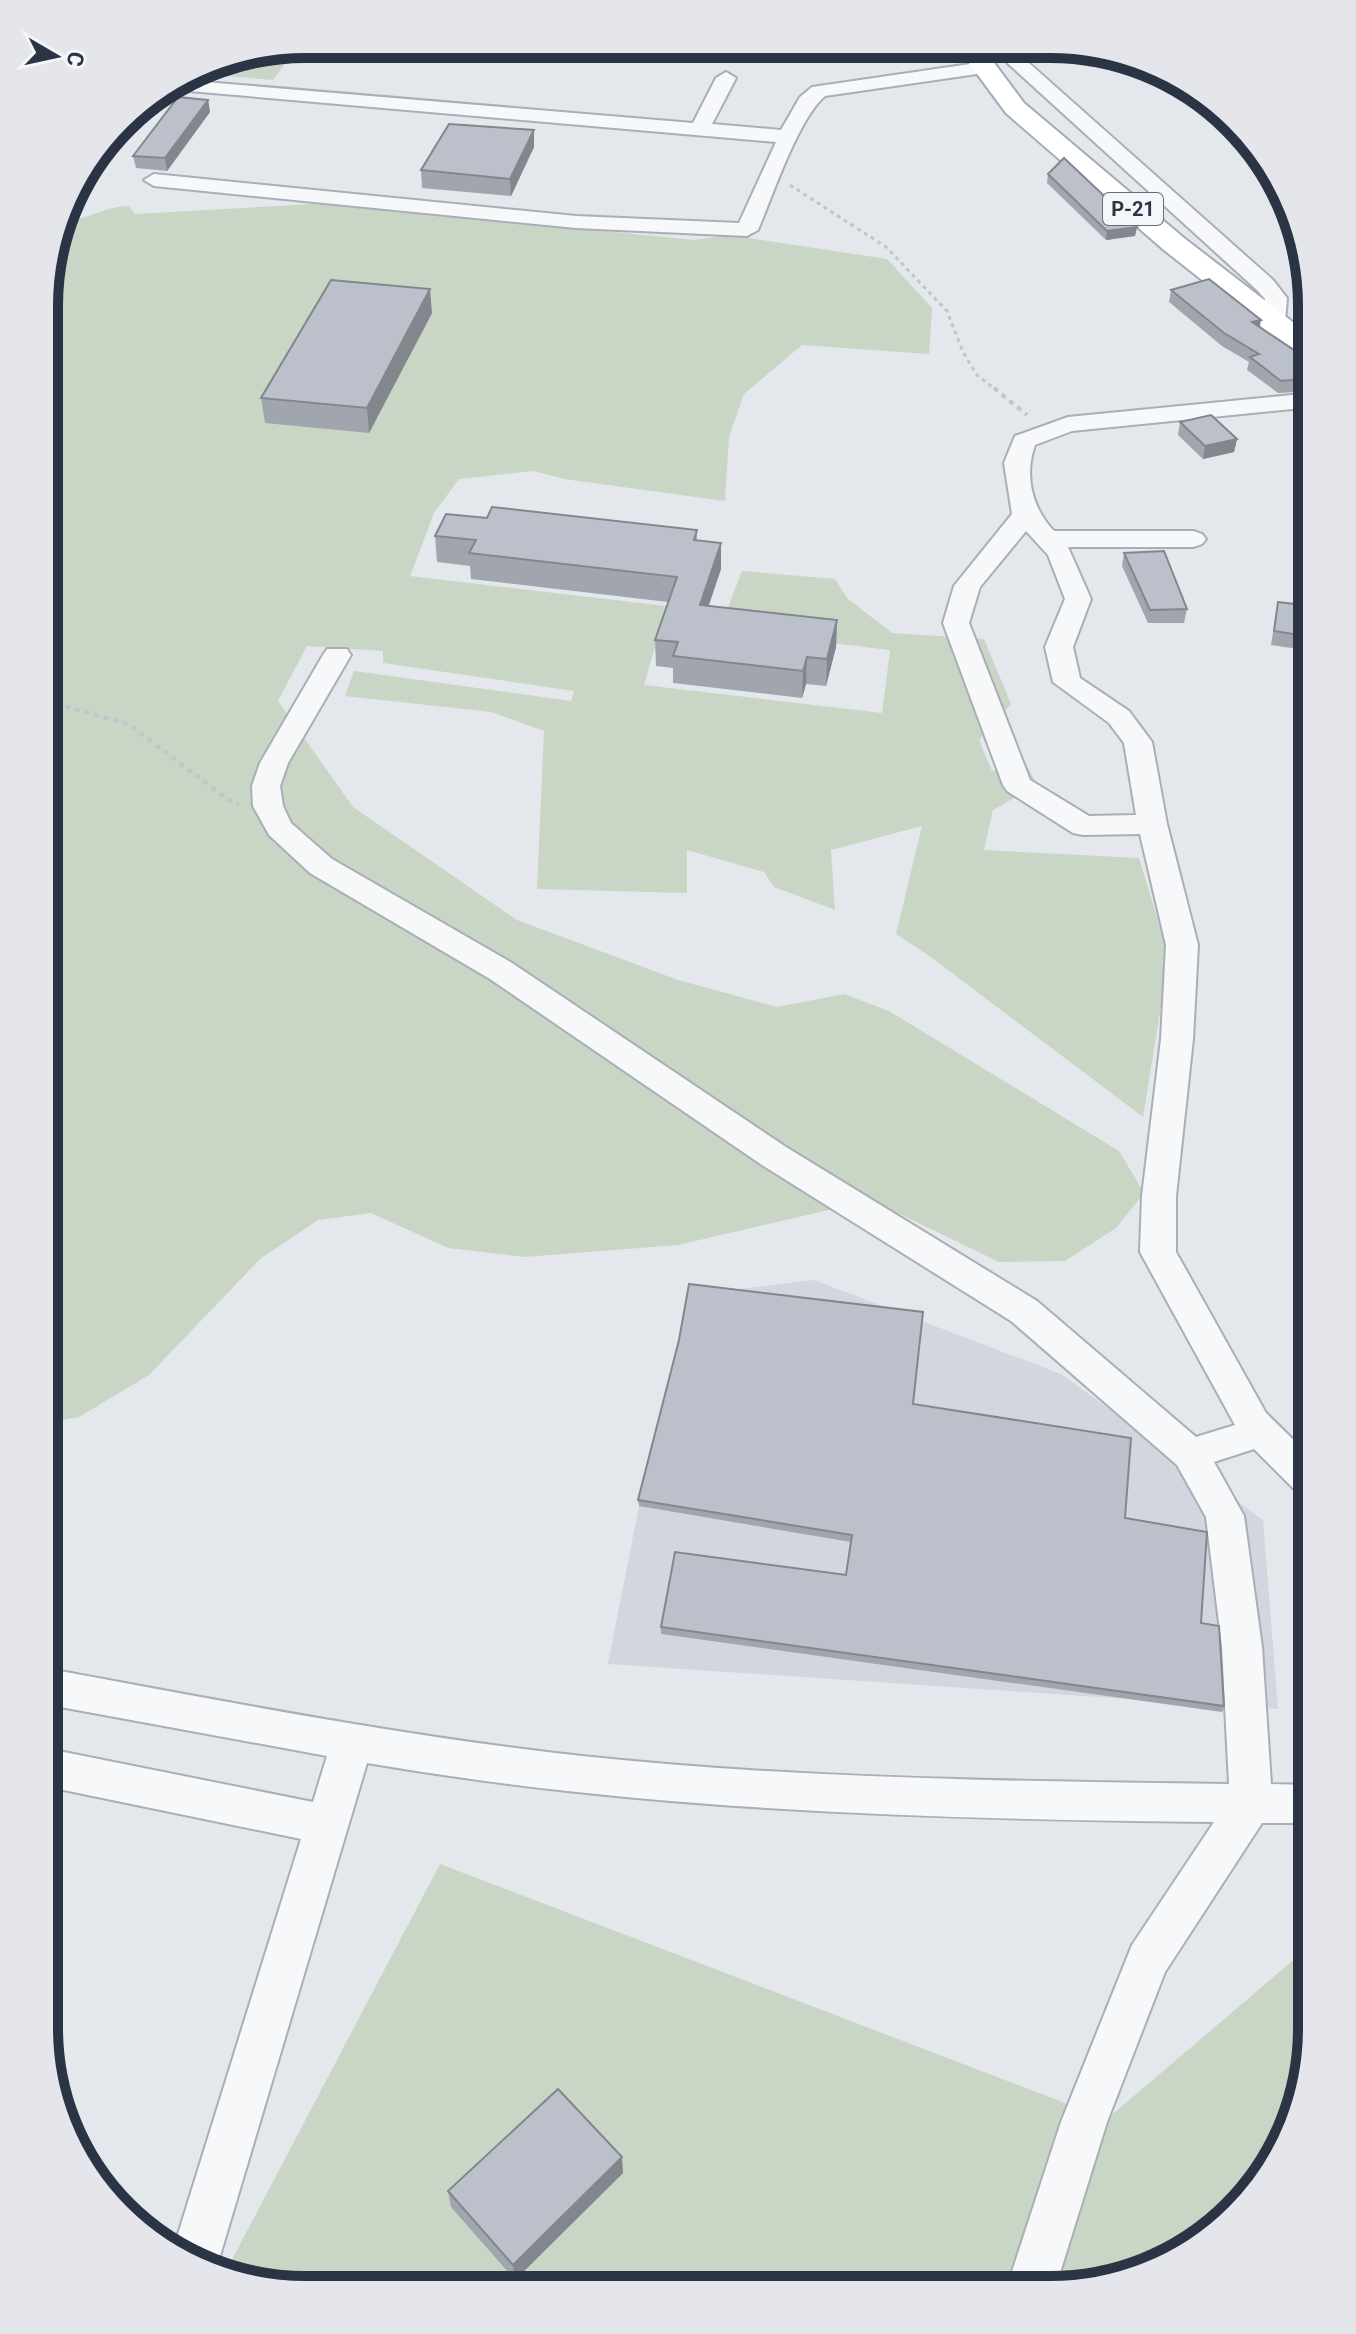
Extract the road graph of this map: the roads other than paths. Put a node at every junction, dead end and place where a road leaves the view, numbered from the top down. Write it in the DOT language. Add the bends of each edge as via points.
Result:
graph roads {
  1 [pos="963,58"];
  2 [pos="988,58"];
  3 [pos="726,78"];
  4 [pos="191,87"];
  5 [pos="699,130"];
  6 [pos="788,137"];
  7 [pos="154,180"];
  8 [pos="1298,341"];
  9 [pos="1298,401"];
  10 [pos="1025,515"];
  11 [pos="1047,539"];
  12 [pos="1193,539"];
  13 [pos="337,655"];
  14 [pos="1152,824"];
  15 [pos="1262,1432"];
  16 [pos="1190,1454"];
  17 [pos="1297,1468"];
  18 [pos="58,1689"];
  19 [pos="352,1743"];
  20 [pos="58,1770"];
  21 [pos="1251,1803"];
  22 [pos="1297,1804"];
  23 [pos="329,1825"];
  24 [pos="198,2251"];
  25 [pos="1034,2276"];
  1 -- 6 [label="street" via="819,91 807,101"];
  2 -- 8 [label="main road, Р-21" via="1015,108"];
  3 -- 5 [label="street"];
  4 -- 5 [label="street"];
  5 -- 6 [label="street"];
  6 -- 7 [label="street" via="747,230 576,222"];
  9 -- 10 [label="street" via="1068,424 1045,431 1024,441 1016,463"];
  10 -- 11 [label="street"];
  10 -- 14 [label="street" via="967,586 956,623 1011,773 1017,785 1083,826"];
  11 -- 12 [label="street"];
  11 -- 14 [label="street" via="1060,553 1078,599 1059,647 1067,682 1119,717 1138,742"];
  13 -- 16 [label="street" via="266,786 279,828 321,866 501,971 774,1156 1024,1311"];
  14 -- 15 [label="street" via="1182,945 1158,1252"];
  15 -- 16 [label="street"];
  15 -- 17 [label="street"];
  16 -- 21 [label="street" via="1225,1516 1242,1647"];
  18 -- 19 [label="street"];
  19 -- 21 [label="street" via="583,1775 824,1793"];
  19 -- 23 [label="street"];
  20 -- 23 [label="street"];
  21 -- 22 [label="street"];
  21 -- 25 [label="street" via="1148,1960 1084,2122"];
  23 -- 24 [label="street"];
}
